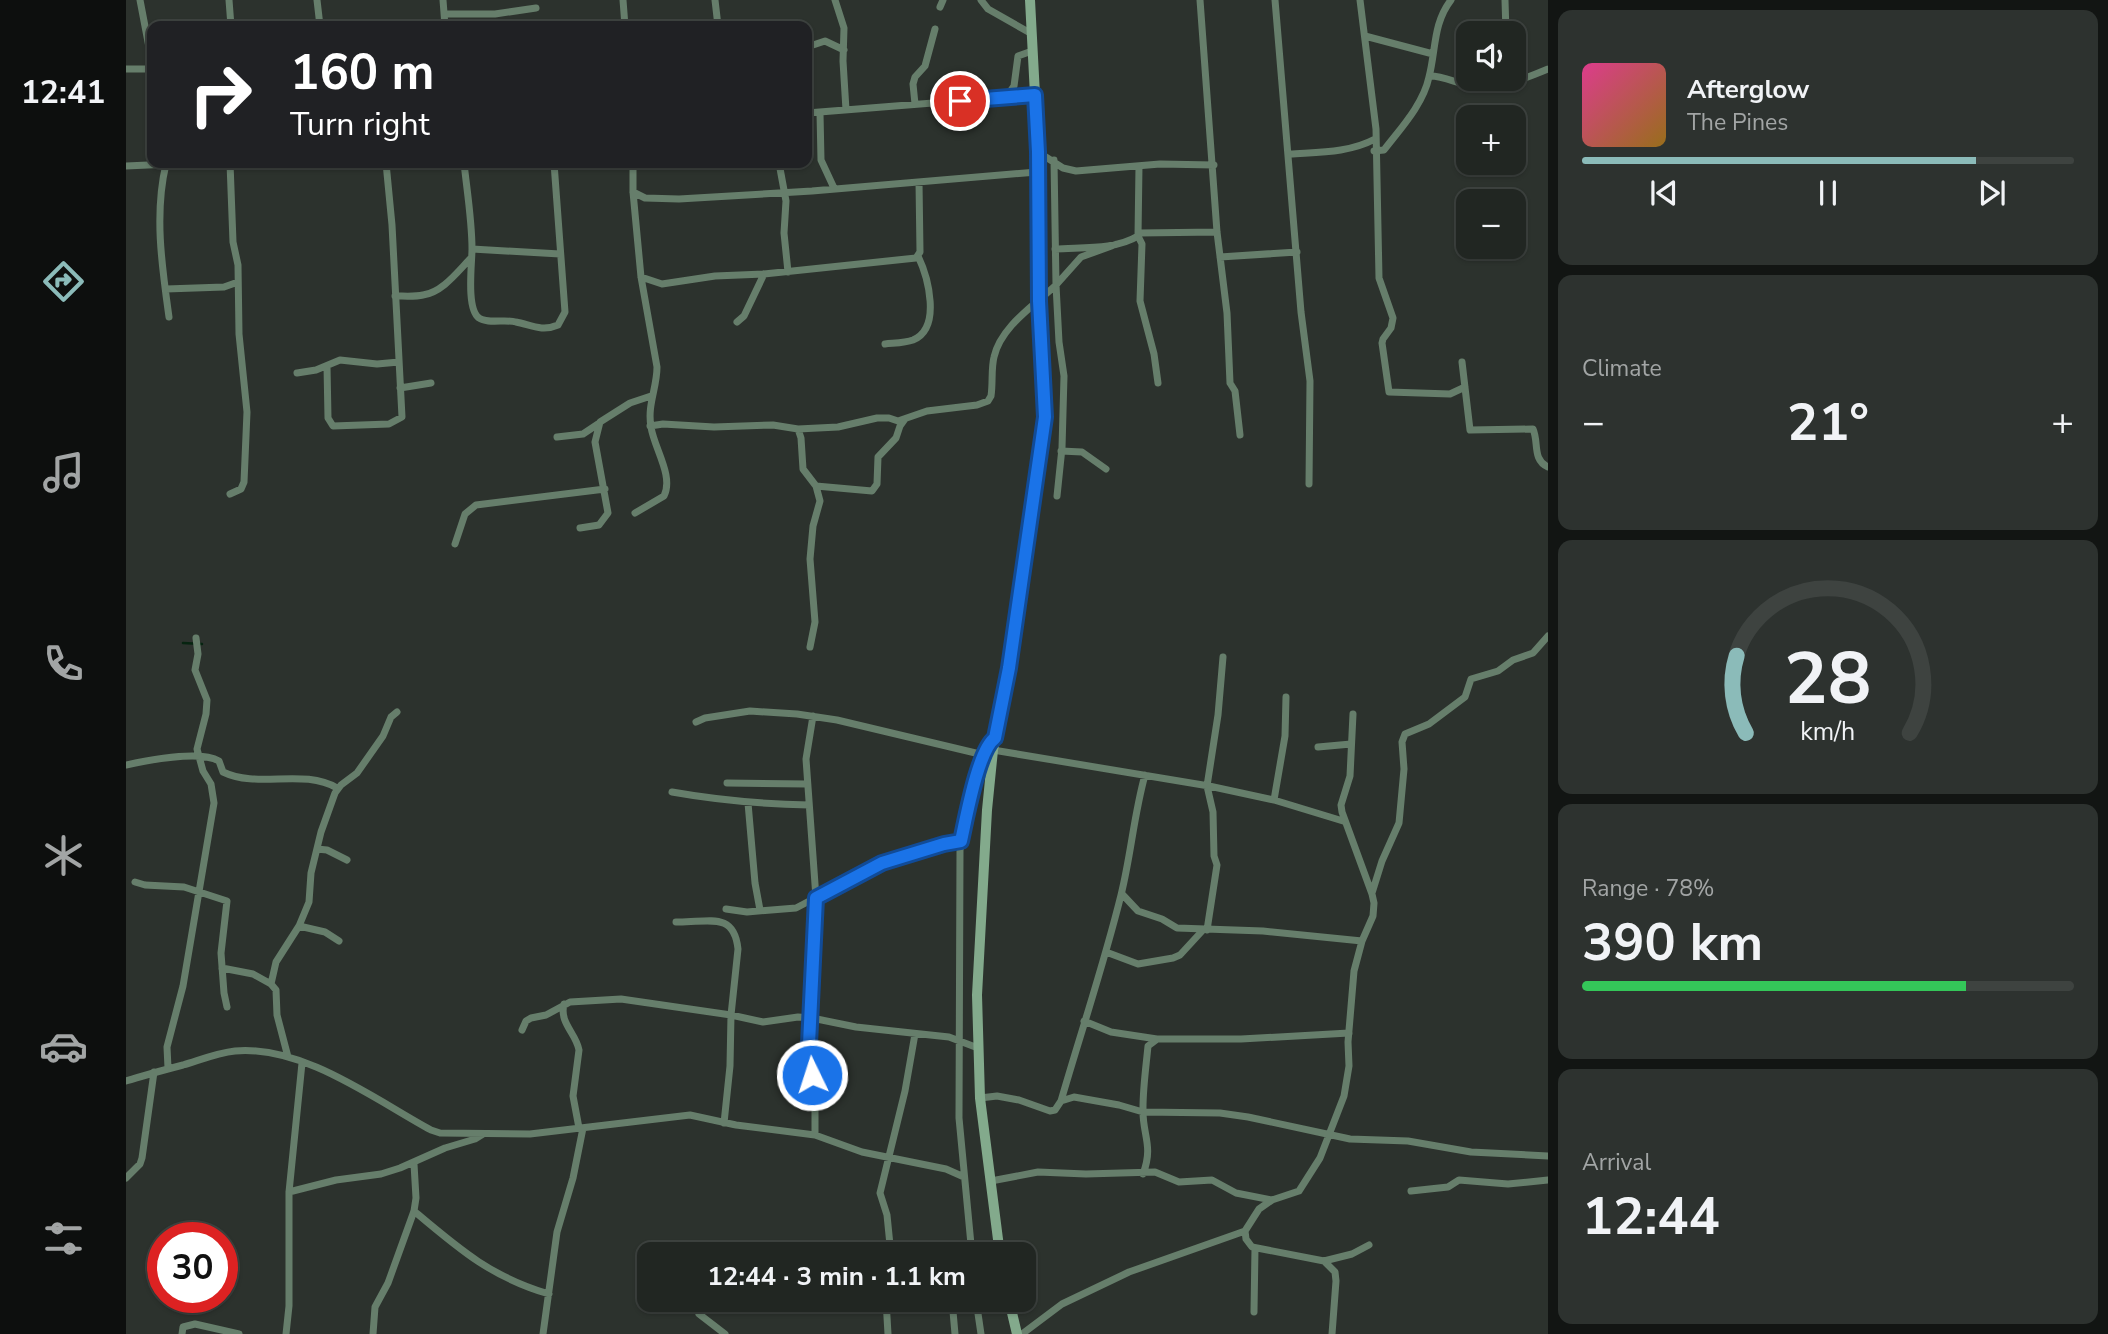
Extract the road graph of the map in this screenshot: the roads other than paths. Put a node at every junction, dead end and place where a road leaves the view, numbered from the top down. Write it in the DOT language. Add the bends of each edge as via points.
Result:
graph roads {
  1 [pos="140,0"];
  2 [pos="229,0"];
  3 [pos="317,0"];
  4 [pos="443,0"];
  5 [pos="622,0"];
  6 [pos="715,0"];
  7 [pos="835,0"];
  8 [pos="981,0"];
  9 [pos="1030,0"];
  10 [pos="1200,0"];
  11 [pos="1275,0"];
  12 [pos="1360,0"];
  13 [pos="1451,0"];
  14 [pos="1504,0"];
  15 [pos="536,8"];
  16 [pos="445,14"];
  17 [pos="231,21"];
  18 [pos="319,21"];
  19 [pos="445,21"];
  20 [pos="624,21"];
  21 [pos="717,21"];
  22 [pos="1505,21"];
  23 [pos="935,29"];
  24 [pos="1032,34"];
  25 [pos="1365,36"];
  26 [pos="147,43"];
  27 [pos="812,45"];
  28 [pos="844,50"];
  29 [pos="1032,51"];
  30 [pos="1433,54"];
  31 [pos="147,67"];
  32 [pos="126,69"];
  33 [pos="1548,69"];
  34 [pos="1430,76"];
  35 [pos="1526,76"];
  36 [pos="1456,80"];
  37 [pos="1035,95"];
  38 [pos="1007,97"];
  39 [pos="915,104"];
  40 [pos="846,110"];
  41 [pos="812,113"];
  42 [pos="820,113"];
  43 [pos="1375,139"];
  44 [pos="1374,151"];
  45 [pos="1038,152"];
  46 [pos="1290,154"];
  47 [pos="1054,160"];
  48 [pos="147,164"];
  49 [pos="1214,165"];
  50 [pos="126,166"];
  51 [pos="1139,166"];
  52 [pos="165,168"];
  53 [pos="230,168"];
  54 [pos="386,168"];
  55 [pos="464,168"];
  56 [pos="554,168"];
  57 [pos="633,168"];
  58 [pos="780,168"];
  59 [pos="1037,173"];
  60 [pos="919,181"];
  61 [pos="834,188"];
  62 [pos="783,191"];
  63 [pos="633,192"];
  64 [pos="1217,232"];
  65 [pos="1139,235"];
  66 [pos="1117,244"];
  67 [pos="1055,249"];
  68 [pos="1297,252"];
  69 [pos="472,253"];
  70 [pos="560,254"];
  71 [pos="918,256"];
  72 [pos="1220,257"];
  73 [pos="788,272"];
  74 [pos="764,274"];
  75 [pos="641,277"];
  76 [pos="238,282"];
  77 [pos="1056,285"];
  78 [pos="166,289"];
  79 [pos="395,296"];
  80 [pos="1039,301"];
  81 [pos="169,317"];
  82 [pos="737,322"];
  83 [pos="885,344"];
  84 [pos="399,362"];
  85 [pos="1462,362"];
  86 [pos="327,366"];
  87 [pos="297,373"];
  88 [pos="431,383"];
  89 [pos="1158,383"];
  90 [pos="1465,387"];
  91 [pos="400,388"];
  92 [pos="651,396"];
  93 [pos="905,419"];
  94 [pos="600,422"];
  95 [pos="650,426"];
  96 [pos="798,429"];
  97 [pos="1240,435"];
  98 [pos="557,437"];
  99 [pos="1061,451"];
  100 [pos="1548,467"];
  101 [pos="1106,469"];
  102 [pos="1309,484"];
  103 [pos="816,486"];
  104 [pos="605,489"];
  105 [pos="230,494"];
  106 [pos="1056,496"];
  107 [pos="635,513"];
  108 [pos="580,528"];
  109 [pos="455,544"];
  110 [pos="1548,636"];
  111 [pos="196,638"];
  112 [pos="810,647"];
  113 [pos="1223,657"];
  114 [pos="1286,697"];
  115 [pos="397,712"];
  116 [pos="1353,714"];
  117 [pos="813,716"];
  118 [pos="696,723"];
  119 [pos="1351,744"];
  120 [pos="1318,747"];
  121 [pos="988,752"];
  122 [pos="197,755"];
  123 [pos="126,765"];
  124 [pos="1145,775"];
  125 [pos="727,783"];
  126 [pos="807,784"];
  127 [pos="1207,786"];
  128 [pos="337,788"];
  129 [pos="672,792"];
  130 [pos="1274,800"];
  131 [pos="748,803"];
  132 [pos="809,805"];
  133 [pos="1343,821"];
  134 [pos="961,841"];
  135 [pos="317,849"];
  136 [pos="347,860"];
  137 [pos="135,882"];
  138 [pos="199,892"];
  139 [pos="1122,894"];
  140 [pos="1372,894"];
  141 [pos="816,898"];
  142 [pos="726,909"];
  143 [pos="760,910"];
  144 [pos="676,922"];
  145 [pos="299,926"];
  146 [pos="1205,930"];
  147 [pos="1362,941"];
  148 [pos="339,942"];
  149 [pos="1106,952"];
  150 [pos="222,968"];
  151 [pos="271,984"];
  152 [pos="564,1004"];
  153 [pos="227,1007"];
  154 [pos="731,1015"];
  155 [pos="812,1018"];
  156 [pos="1084,1021"];
  157 [pos="522,1030"];
  158 [pos="1349,1033"];
  159 [pos="915,1034"];
  160 [pos="1157,1039"];
  161 [pos="960,1041"];
  162 [pos="978,1048"];
  163 [pos="288,1057"];
  164 [pos="302,1063"];
  165 [pos="168,1068"];
  166 [pos="154,1072"];
  167 [pos="126,1081"];
  168 [pos="980,1098"];
  169 [pos="1062,1101"];
  170 [pos="1143,1112"];
  171 [pos="724,1123"];
  172 [pos="581,1128"];
  173 [pos="483,1134"];
  174 [pos="1329,1135"];
  175 [pos="816,1136"];
  176 [pos="1548,1156"];
  177 [pos="889,1157"];
  178 [pos="414,1164"];
  179 [pos="1143,1174"];
  180 [pos="964,1177"];
  181 [pos="126,1178"];
  182 [pos="1548,1180"];
  183 [pos="991,1181"];
  184 [pos="1411,1191"];
  185 [pos="289,1192"];
  186 [pos="1272,1200"];
  187 [pos="414,1211"];
  188 [pos="1245,1231"];
  189 [pos="890,1242"];
  190 [pos="971,1242"];
  191 [pos="998,1242"];
  192 [pos="1369,1245"];
  193 [pos="1255,1248"];
  194 [pos="1324,1261"];
  195 [pos="549,1294"];
  196 [pos="887,1312"];
  197 [pos="953,1312"];
  198 [pos="978,1312"];
  199 [pos="1013,1312"];
  200 [pos="1254,1312"];
  201 [pos="699,1314"];
  202 [pos="181,1334"];
  203 [pos="239,1334"];
  204 [pos="286,1334"];
  205 [pos="373,1334"];
  206 [pos="543,1334"];
  207 [pos="725,1334"];
  208 [pos="888,1334"];
  209 [pos="954,1334"];
  210 [pos="981,1334"];
  211 [pos="1020,1334"];
  212 [pos="1332,1334"];
  1 -- 26 [label="street"];
  2 -- 17 [label="street"];
  3 -- 18 [label="street"];
  4 -- 16 [label="street"];
  5 -- 20 [label="street"];
  6 -- 21 [label="street"];
  7 -- 28 [label="street" via="844,28"];
  8 -- 24 [label="street" via="988,9"];
  9 -- 24 [label="main road"];
  10 -- 49 [label="street"];
  11 -- 46 [label="street"];
  12 -- 25 [label="street"];
  13 -- 30 [label="street" via="1439,19"];
  14 -- 22 [label="street"];
  15 -- 16 [label="street"];
  16 -- 19 [label="street"];
  23 -- 39 [label="street" via="925,66 913,84"];
  24 -- 29 [label="main road"];
  25 -- 30 [label="street"];
  25 -- 43 [label="street"];
  27 -- 28 [label="street" via="825,41"];
  28 -- 40 [label="street"];
  29 -- 37 [label="main road"];
  29 -- 38 [label="street" via="1016,59 1014,86"];
  30 -- 34 [label="street"];
  31 -- 32 [label="street"];
  33 -- 35 [label="street"];
  34 -- 36 [label="street"];
  34 -- 44 [label="street" via="1408,118 1384,150"];
  37 -- 38 [label="street"];
  37 -- 45 [label="main road"];
  38 -- 39 [label="street"];
  39 -- 40 [label="street"];
  40 -- 42 [label="street"];
  41 -- 42 [label="street"];
  42 -- 61 [label="street" via="821,160"];
  43 -- 44 [label="street"];
  43 -- 46 [label="street" via="1354,148"];
  44 -- 90 [label="street" via="1378,278 1393,318 1382,344 1389,392 1450,394"];
  45 -- 47 [label="street"];
  45 -- 59 [label="main road"];
  46 -- 68 [label="street"];
  47 -- 51 [label="street" via="1076,171"];
  47 -- 67 [label="street"];
  48 -- 50 [label="street"];
  49 -- 51 [label="street"];
  49 -- 64 [label="street"];
  51 -- 65 [label="street"];
  52 -- 78 [label="street" via="160,251"];
  53 -- 76 [label="street"];
  54 -- 79 [label="street"];
  55 -- 69 [label="street"];
  56 -- 70 [label="street"];
  57 -- 63 [label="street"];
  58 -- 62 [label="street"];
  59 -- 60 [label="street"];
  59 -- 80 [label="main road"];
  60 -- 61 [label="street"];
  60 -- 71 [label="street"];
  61 -- 62 [label="street"];
  62 -- 63 [label="street" via="679,199 645,198"];
  62 -- 73 [label="street"];
  63 -- 75 [label="street"];
  64 -- 65 [label="street"];
  64 -- 72 [label="street"];
  65 -- 66 [label="street"];
  65 -- 89 [label="street" via="1140,301"];
  66 -- 67 [label="street"];
  66 -- 77 [label="street" via="1081,257"];
  67 -- 77 [label="street"];
  68 -- 72 [label="street"];
  68 -- 102 [label="street" via="1310,381"];
  69 -- 70 [label="street"];
  69 -- 70 [label="street" via="472,302 478,318 546,329 558,325 565,312"];
  69 -- 79 [label="street" via="431,293"];
  71 -- 73 [label="street"];
  71 -- 83 [label="street" via="930,298 929,320 914,340"];
  72 -- 97 [label="street" via="1230,383"];
  73 -- 74 [label="street"];
  74 -- 75 [label="street" via="663,284"];
  74 -- 82 [label="street"];
  75 -- 92 [label="street" via="657,367"];
  76 -- 78 [label="street" via="224,287"];
  76 -- 105 [label="street" via="247,428 243,482 241,489"];
  77 -- 80 [label="street"];
  77 -- 99 [label="street" via="1063,364"];
  78 -- 81 [label="street"];
  79 -- 84 [label="street"];
  80 -- 93 [label="street" via="1014,323 996,352 988,401"];
  80 -- 121 [label="main road" via="1045,417 1009,668"];
  84 -- 86 [label="street" via="349,360"];
  84 -- 91 [label="street"];
  85 -- 90 [label="street"];
  86 -- 87 [label="street"];
  86 -- 91 [label="street" via="328,418 333,426 396,421 403,412"];
  88 -- 91 [label="street"];
  90 -- 100 [label="street" via="1471,430 1533,429 1538,459"];
  92 -- 94 [label="street"];
  92 -- 95 [label="street"];
  93 -- 96 [label="street" via="877,418 838,427"];
  93 -- 103 [label="street" via="896,438 878,457 877,484 872,491"];
  94 -- 98 [label="street" via="583,433"];
  94 -- 104 [label="street" via="595,442"];
  95 -- 96 [label="street"];
  95 -- 107 [label="street" via="667,488 664,496"];
  96 -- 103 [label="street" via="803,469"];
  99 -- 101 [label="street" via="1082,452"];
  99 -- 106 [label="street"];
  103 -- 112 [label="street" via="820,501 810,559 815,622"];
  104 -- 108 [label="street" via="606,518 599,525"];
  104 -- 109 [label="street" via="476,505 465,514"];
  110 -- 140 [label="street" via="1533,653 1471,679 1465,697 1429,724 1405,734 1399,823"];
  111 -- 122 [label="street" via="195,670 207,700"];
  113 -- 127 [label="street"];
  114 -- 130 [label="street" via="1285,736"];
  115 -- 128 [label="street" via="357,773"];
  116 -- 119 [label="street"];
  117 -- 118 [label="street" via="750,711"];
  117 -- 121 [label="street"];
  117 -- 126 [label="street"];
  119 -- 120 [label="street"];
  119 -- 133 [label="street" via="1350,776 1341,805"];
  121 -- 124 [label="street"];
  121 -- 134 [label="street" via="970,799"];
  121 -- 162 [label="main road"];
  122 -- 123 [label="street"];
  122 -- 128 [label="street" via="218,760 223,772 230,775 307,780"];
  122 -- 138 [label="street" via="214,803"];
  124 -- 127 [label="street"];
  124 -- 139 [label="street"];
  125 -- 126 [label="street"];
  126 -- 132 [label="street"];
  127 -- 130 [label="street"];
  127 -- 146 [label="street" via="1217,865"];
  128 -- 135 [label="street"];
  129 -- 131 [label="street"];
  130 -- 133 [label="street"];
  131 -- 132 [label="street"];
  131 -- 143 [label="street"];
  132 -- 141 [label="street"];
  133 -- 140 [label="street"];
  134 -- 141 [label="street" via="882,863"];
  134 -- 161 [label="street"];
  135 -- 136 [label="street"];
  135 -- 145 [label="street" via="311,894"];
  137 -- 138 [label="street"];
  138 -- 150 [label="street" via="227,901"];
  138 -- 165 [label="street" via="167,1046"];
  139 -- 146 [label="street" via="1145,915 1177,928"];
  139 -- 149 [label="street"];
  140 -- 147 [label="street" via="1373,916"];
  141 -- 143 [label="street" via="796,908"];
  141 -- 155 [label="street"];
  142 -- 143 [label="street"];
  144 -- 154 [label="street" via="717,921 734,930 738,949"];
  145 -- 148 [label="street" via="325,932"];
  145 -- 151 [label="street" via="276,962"];
  146 -- 147 [label="street"];
  146 -- 149 [label="street" via="1174,958 1139,964"];
  147 -- 158 [label="street" via="1354,971"];
  149 -- 156 [label="street"];
  150 -- 151 [label="street" via="253,974"];
  150 -- 153 [label="street"];
  151 -- 163 [label="street" via="276,990"];
  152 -- 154 [label="street" via="621,999"];
  152 -- 157 [label="street" via="526,1021"];
  152 -- 172 [label="street" via="564,1020 579,1049 573,1097"];
  154 -- 155 [label="street" via="763,1023"];
  154 -- 171 [label="street"];
  155 -- 159 [label="street"];
  155 -- 175 [label="street" via="808,1065 816,1085"];
  156 -- 160 [label="street" via="1111,1032"];
  156 -- 169 [label="street"];
  158 -- 160 [label="street"];
  158 -- 174 [label="street" via="1344,1096"];
  159 -- 161 [label="street"];
  159 -- 177 [label="street"];
  160 -- 170 [label="street" via="1149,1046"];
  161 -- 162 [label="street"];
  161 -- 180 [label="street"];
  162 -- 168 [label="main road"];
  163 -- 164 [label="street"];
  163 -- 165 [label="street" via="234,1051"];
  164 -- 173 [label="street" via="431,1130"];
  164 -- 185 [label="street"];
  165 -- 166 [label="street"];
  166 -- 167 [label="street"];
  166 -- 181 [label="street" via="142,1158"];
  168 -- 169 [label="street" via="1019,1100 1051,1111"];
  168 -- 183 [label="main road"];
  169 -- 170 [label="street" via="1074,1097"];
  170 -- 174 [label="street" via="1220,1113"];
  170 -- 179 [label="street" via="1149,1156"];
  171 -- 172 [label="street" via="690,1115"];
  171 -- 175 [label="street"];
  172 -- 173 [label="street"];
  172 -- 195 [label="street" via="573,1178 556,1232"];
  173 -- 178 [label="street"];
  174 -- 176 [label="street"];
  174 -- 186 [label="street" via="1303,1187"];
  175 -- 177 [label="street"];
  177 -- 180 [label="street"];
  177 -- 189 [label="street" via="880,1193"];
  178 -- 185 [label="street"];
  178 -- 187 [label="street"];
  179 -- 183 [label="street" via="1038,1172"];
  179 -- 186 [label="street" via="1155,1172 1184,1182 1212,1180 1236,1193"];
  180 -- 190 [label="street"];
  182 -- 184 [label="street" via="1508,1184 1462,1179 1448,1186"];
  183 -- 191 [label="main road"];
  185 -- 204 [label="street"];
  186 -- 188 [label="street" via="1259,1209"];
  187 -- 195 [label="street" via="491,1271"];
  187 -- 205 [label="street" via="375,1307"];
  188 -- 193 [label="street"];
  188 -- 211 [label="street" via="1129,1272 1062,1304"];
  192 -- 194 [label="street"];
  193 -- 194 [label="street"];
  193 -- 200 [label="street"];
  194 -- 212 [label="street" via="1335,1272 1336,1281"];
  195 -- 206 [label="street"];
  196 -- 208 [label="street"];
  197 -- 209 [label="street"];
  198 -- 210 [label="street"];
  199 -- 211 [label="main road"];
  201 -- 207 [label="street"];
  202 -- 203 [label="street" via="183,1327 195,1324"];
}
